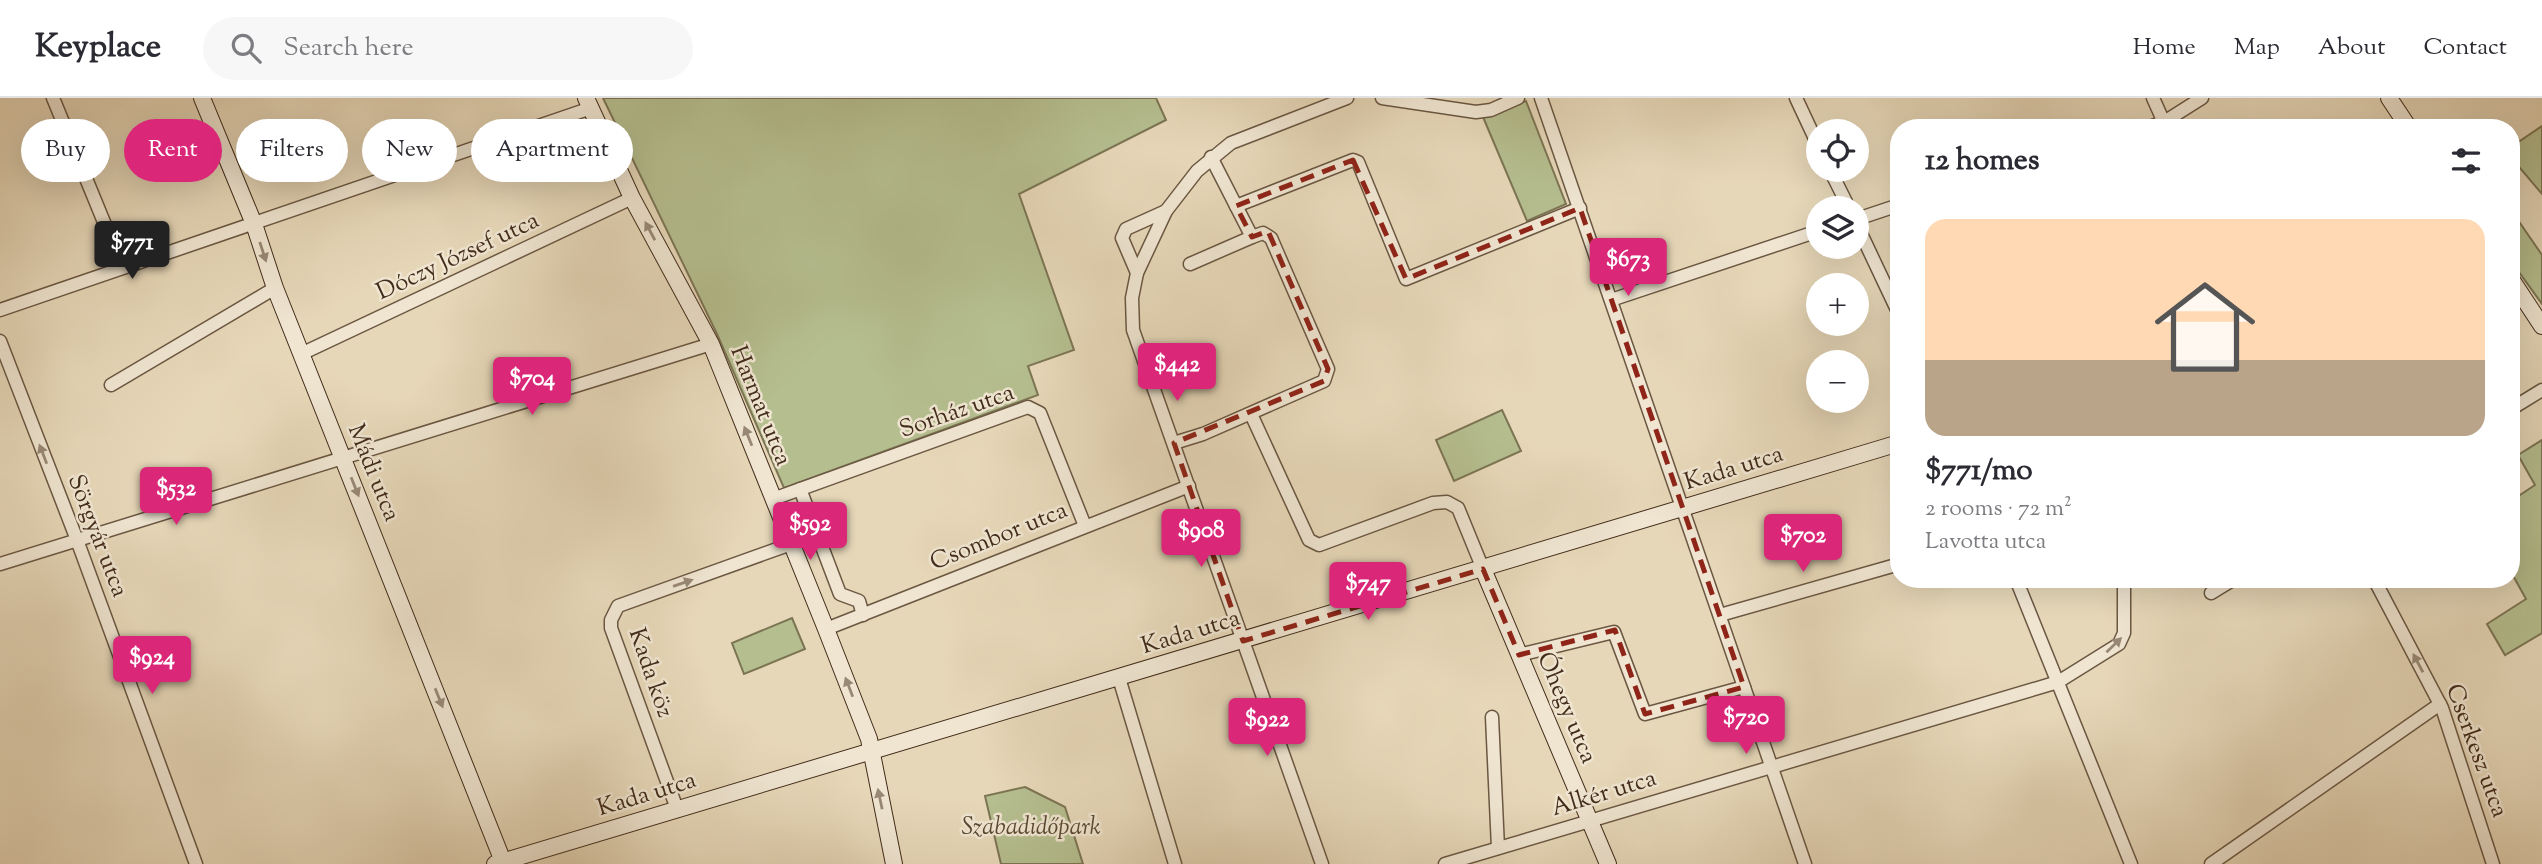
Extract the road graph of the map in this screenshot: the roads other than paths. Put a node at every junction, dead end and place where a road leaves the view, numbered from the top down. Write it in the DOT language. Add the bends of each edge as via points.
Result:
graph roads {
  1 [pos="53,98"];
  2 [pos="202,98"];
  3 [pos="1347,98"];
  4 [pos="1382,98"];
  5 [pos="1518,98"];
  6 [pos="1541,98"];
  7 [pos="1796,98"];
  8 [pos="2153,98"];
  9 [pos="2202,98"];
  10 [pos="2389,98"];
  11 [pos="588,103"];
  12 [pos="1806,119"];
  13 [pos="2162,119"];
  14 [pos="2173,119"];
  15 [pos="2403,119"];
  16 [pos="1211,157"];
  17 [pos="632,198"];
  18 [pos="1236,206"];
  19 [pos="1580,208"];
  20 [pos="1890,208"];
  21 [pos="1166,211"];
  22 [pos="1869,215"];
  23 [pos="254,224"];
  24 [pos="1806,235"];
  25 [pos="1252,237"];
  26 [pos="1869,250"];
  27 [pos="1190,264"];
  28 [pos="122,266"];
  29 [pos="1137,273"];
  30 [pos="275,288"];
  31 [pos="2520,293"];
  32 [pos="1890,295"];
  33 [pos="1611,299"];
  34 [pos="0,310"];
  35 [pos="2542,326"];
  36 [pos="0,341"];
  37 [pos="711,344"];
  38 [pos="301,354"];
  39 [pos="111,385"];
  40 [pos="2542,390"];
  41 [pos="2520,403"];
  42 [pos="1251,414"];
  43 [pos="1174,443"];
  44 [pos="1890,446"];
  45 [pos="343,458"];
  46 [pos="1189,486"];
  47 [pos="800,489"];
  48 [pos="773,499"];
  49 [pos="1682,509"];
  50 [pos="1085,526"];
  51 [pos="77,540"];
  52 [pos="790,544"];
  53 [pos="0,564"];
  54 [pos="1890,567"];
  55 [pos="1483,569"];
  56 [pos="2019,588"];
  57 [pos="2124,588"];
  58 [pos="2219,588"];
  59 [pos="2379,588"];
  60 [pos="2211,593"];
  61 [pos="863,615"];
  62 [pos="1720,615"];
  63 [pos="826,629"];
  64 [pos="1243,641"];
  65 [pos="1519,655"];
  66 [pos="1119,678"];
  67 [pos="2058,682"];
  68 [pos="1744,687"];
  69 [pos="2440,704"];
  70 [pos="1492,717"];
  71 [pos="871,751"];
  72 [pos="1771,766"];
  73 [pos="677,809"];
  74 [pos="1590,821"];
  75 [pos="1498,848"];
  76 [pos="501,863"];
  77 [pos="196,864"];
  78 [pos="894,864"];
  79 [pos="1175,864"];
  80 [pos="1322,864"];
  81 [pos="1445,864"];
  82 [pos="1608,864"];
  83 [pos="1805,864"];
  84 [pos="2131,864"];
  85 [pos="2211,864"];
  86 [pos="2493,864"];
  1 -- 28 [label="street"];
  2 -- 23 [label="street, Mádi utca"];
  3 -- 16 [label="street" via="1231,143"];
  4 -- 5 [label="street" via="1476,112"];
  6 -- 19 [label="street"];
  7 -- 12 [label="street"];
  8 -- 13 [label="street"];
  9 -- 14 [label="street"];
  10 -- 15 [label="street"];
  11 -- 17 [label="street, Harmat utca"];
  11 -- 23 [label="street"];
  16 -- 18 [label="street"];
  16 -- 21 [label="street"];
  37 -- 17 [label="street, Harmat utca, one-way"];
  17 -- 38 [label="street, Dóczy József utca"];
  18 -- 19 [label="street" via="1353,160 1406,279"];
  18 -- 25 [label="street"];
  19 -- 33 [label="street"];
  20 -- 22 [label="street"];
  21 -- 29 [label="street"];
  21 -- 29 [label="street" via="1126,229 1122,238"];
  23 -- 28 [label="street"];
  23 -- 30 [label="street, Mádi utca, one-way"];
  24 -- 33 [label="street"];
  25 -- 27 [label="street"];
  25 -- 42 [label="street" via="1263,233 1270,238 1328,369 1324,381"];
  26 -- 32 [label="street"];
  28 -- 34 [label="street"];
  29 -- 43 [label="street" via="1133,330"];
  30 -- 38 [label="street, Mádi utca"];
  30 -- 39 [label="street"];
  31 -- 35 [label="street"];
  33 -- 49 [label="street"];
  51 -- 36 [label="street, Sörgyár utca, one-way"];
  37 -- 45 [label="street"];
  48 -- 37 [label="street, Harmat utca, one-way"];
  38 -- 45 [label="street, Mádi utca"];
  40 -- 41 [label="street"];
  42 -- 43 [label="street"];
  42 -- 55 [label="street" via="1309,540 1319,545 1433,503 1447,502 1458,508"];
  43 -- 46 [label="street"];
  44 -- 49 [label="street, Kada utca"];
  45 -- 51 [label="street"];
  45 -- 76 [label="street, Mádi utca, one-way"];
  46 -- 50 [label="street, Csombor utca"];
  46 -- 64 [label="street"];
  47 -- 48 [label="street, Sorház utca"];
  47 -- 50 [label="street, Sorház utca" via="1027,407 1040,413"];
  47 -- 61 [label="street" via="840,594 859,601"];
  48 -- 52 [label="street, Harmat utca"];
  49 -- 55 [label="street, Kada utca"];
  49 -- 62 [label="street"];
  50 -- 61 [label="street, Csombor utca"];
  51 -- 53 [label="street"];
  51 -- 77 [label="street, Sörgyár utca"];
  52 -- 63 [label="street, Harmat utca"];
  73 -- 52 [label="street, Kada köz, one-way" via="611,628 614,611"];
  54 -- 62 [label="street"];
  55 -- 64 [label="street, Kada utca"];
  55 -- 65 [label="street, Óhegy utca"];
  56 -- 67 [label="street"];
  67 -- 57 [label="street, Alkér utca, one-way" via="2119,644 2124,633"];
  58 -- 60 [label="street"];
  69 -- 59 [label="street, Cserkesz utca, one-way"];
  61 -- 63 [label="street, Csombor utca"];
  62 -- 68 [label="street"];
  71 -- 63 [label="street, Harmat utca, one-way"];
  64 -- 66 [label="street, Kada utca"];
  64 -- 80 [label="street"];
  65 -- 68 [label="street" via="1614,632 1646,714"];
  65 -- 74 [label="street, Óhegy utca"];
  66 -- 71 [label="street, Kada utca"];
  66 -- 79 [label="street"];
  67 -- 72 [label="street, Alkér utca"];
  67 -- 84 [label="street"];
  68 -- 72 [label="street"];
  69 -- 85 [label="street"];
  69 -- 86 [label="street, Cserkesz utca"];
  70 -- 75 [label="street"];
  71 -- 73 [label="street, Kada utca"];
  78 -- 71 [label="street, Harmat utca, one-way"];
  72 -- 74 [label="street, Alkér utca"];
  72 -- 83 [label="street"];
  73 -- 76 [label="street, Kada utca"];
  74 -- 75 [label="street, Alkér utca"];
  74 -- 82 [label="street, Óhegy utca"];
  75 -- 81 [label="street, Alkér utca"];
}
